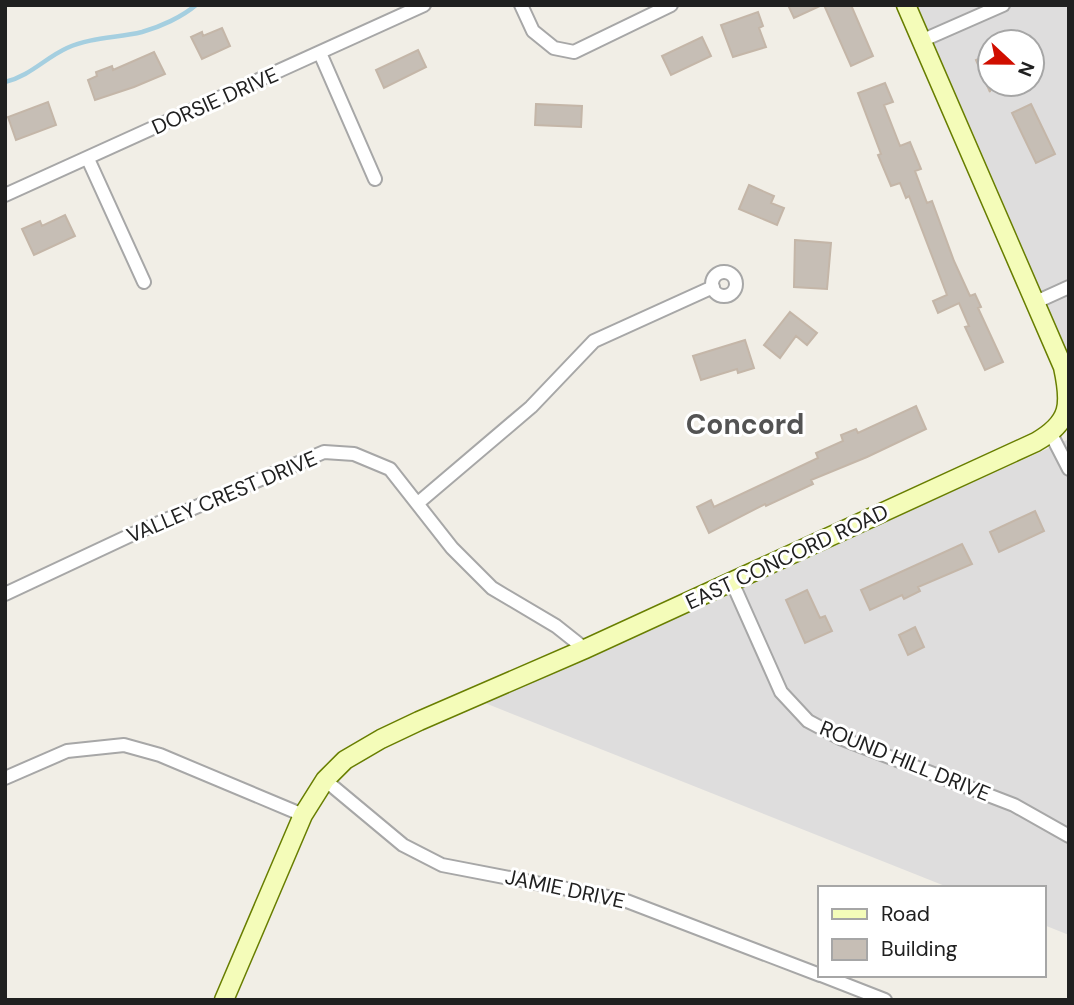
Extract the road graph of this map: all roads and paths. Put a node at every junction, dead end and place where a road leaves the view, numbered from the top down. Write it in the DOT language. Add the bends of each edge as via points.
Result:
graph roads {
  1 [pos="424,5"];
  2 [pos="521,5"];
  3 [pos="671,5"];
  4 [pos="906,5"];
  5 [pos="1003,5"];
  6 [pos="921,41"];
  7 [pos="320,54"];
  8 [pos="88,159"];
  9 [pos="375,179"];
  10 [pos="5,195"];
  11 [pos="144,282"];
  12 [pos="713,287"];
  13 [pos="1069,287"];
  14 [pos="1036,302"];
  15 [pos="1066,374"];
  16 [pos="1067,418"];
  17 [pos="1051,434"];
  18 [pos="1069,469"];
  19 [pos="418,503"];
  20 [pos="732,582"];
  21 [pos="5,594"];
  22 [pos="585,649"];
  23 [pos="5,778"];
  24 [pos="325,780"];
  25 [pos="303,815"];
  26 [pos="1069,836"];
  27 [pos="818,974"];
  28 [pos="825,977"];
  29 [pos="224,1000"];
  30 [pos="885,1000"];
  1 -- 7 [label="street, DORSIE DRIVE"];
  2 -- 3 [label="street" via="533,31 554,48 574,52"];
  4 -- 6 [label="street, EAST CONCORD ROAD"];
  5 -- 6 [label="street"];
  6 -- 14 [label="street, EAST CONCORD ROAD"];
  7 -- 8 [label="street, DORSIE DRIVE"];
  7 -- 9 [label="street"];
  8 -- 10 [label="street, DORSIE DRIVE"];
  8 -- 11 [label="street"];
  12 -- 19 [label="street" via="594,341 531,407"];
  13 -- 14 [label="street"];
  14 -- 15 [label="street, EAST CONCORD ROAD"];
  15 -- 16 [label="street, EAST CONCORD ROAD"];
  16 -- 17 [label="street, EAST CONCORD ROAD"];
  17 -- 18 [label="street"];
  17 -- 20 [label="street, EAST CONCORD ROAD"];
  19 -- 21 [label="street, VALLEY CREST DRIVE" via="390,469 354,454 324,452"];
  19 -- 22 [label="street, VALLEY CREST DRIVE" via="452,548 492,588"];
  20 -- 22 [label="street, EAST CONCORD ROAD"];
  20 -- 26 [label="street, ROUND HILL DRIVE" via="781,692 808,721 840,738 1014,805"];
  22 -- 24 [label="street, EAST CONCORD ROAD" via="382,739 345,760"];
  23 -- 25 [label="street" via="67,751 124,745 160,755"];
  24 -- 25 [label="street, EAST CONCORD ROAD"];
  24 -- 27 [label="street, JAMIE DRIVE" via="404,845 442,865 624,900"];
  25 -- 29 [label="street, EAST CONCORD ROAD"];
  28 -- 30 [label="street, JAMIE DRIVE"];
}
